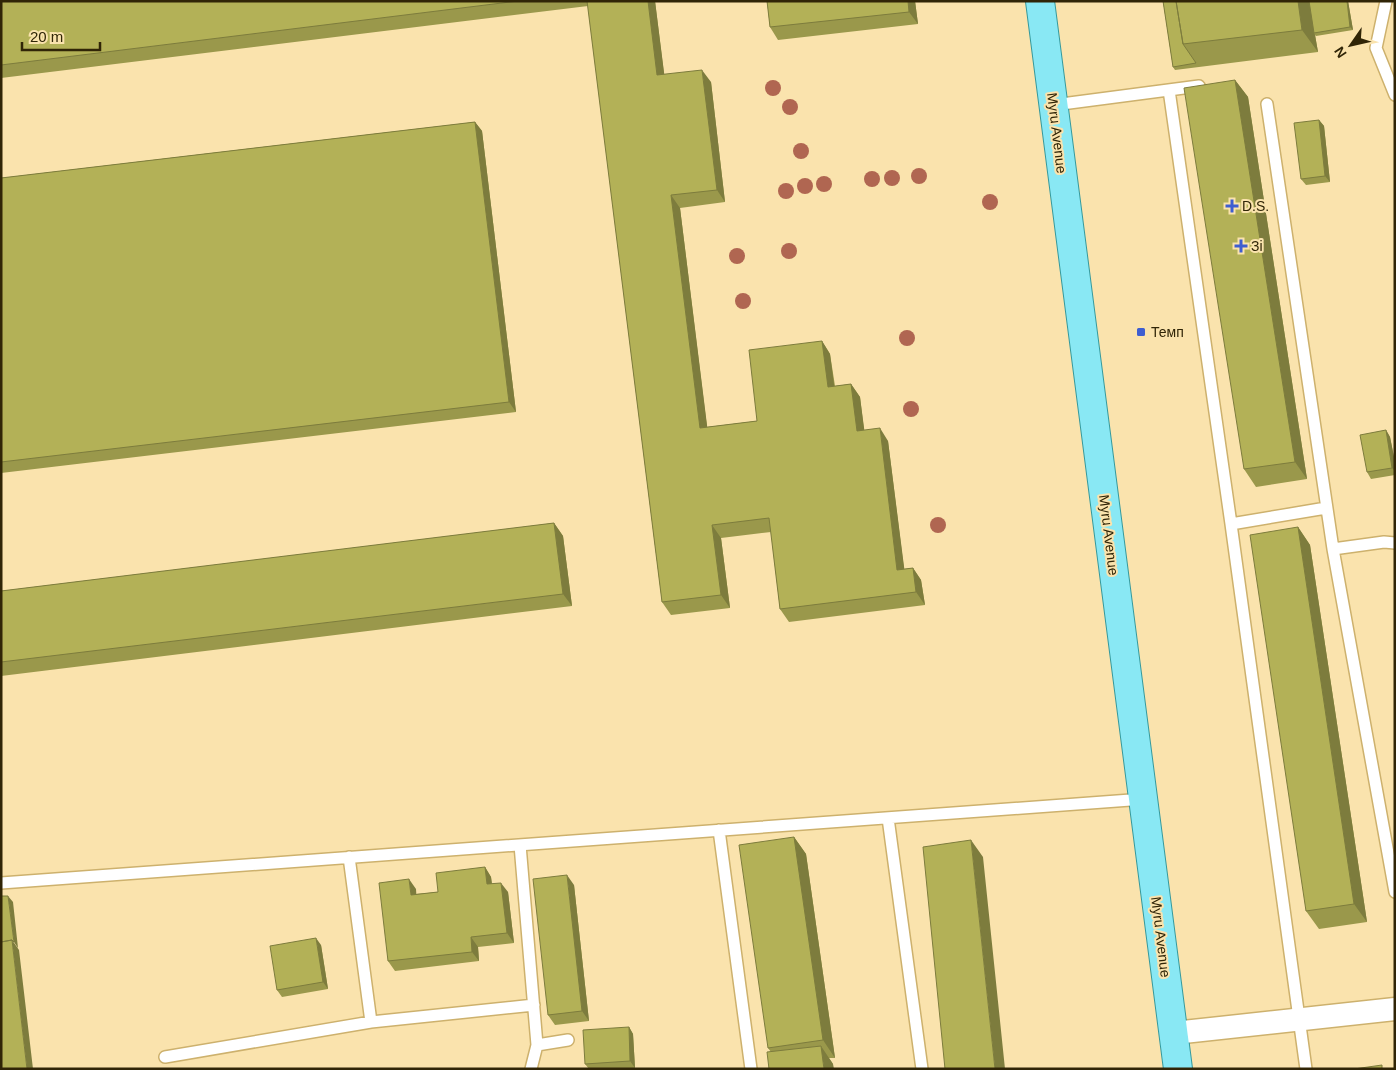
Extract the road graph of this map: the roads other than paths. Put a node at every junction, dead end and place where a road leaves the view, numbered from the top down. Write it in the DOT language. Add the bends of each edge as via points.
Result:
graph roads {
  1 [pos="1040,1"];
  2 [pos="1386,1"];
  3 [pos="1214,84"];
  4 [pos="1169,90"];
  5 [pos="1395,95"];
  6 [pos="1267,104"];
  7 [pos="1054,105"];
  8 [pos="1326,508"];
  9 [pos="1231,524"];
  10 [pos="1395,543"];
  11 [pos="1333,549"];
  12 [pos="1144,800"];
  13 [pos="888,818"];
  14 [pos="719,830"];
  15 [pos="520,845"];
  16 [pos="349,857"];
  17 [pos="1,883"];
  18 [pos="1395,892"];
  19 [pos="534,1005"];
  20 [pos="1395,1009"];
  21 [pos="1299,1020"];
  22 [pos="371,1022"];
  23 [pos="1174,1033"];
  24 [pos="568,1040"];
  25 [pos="537,1045"];
  26 [pos="165,1057"];
  27 [pos="531,1069"];
  28 [pos="751,1069"];
  29 [pos="922,1069"];
  30 [pos="1178,1069"];
  31 [pos="1306,1069"];
  1 -- 7 [label="main road, Myru Avenue"];
  2 -- 5 [label="lane" via="1376,48"];
  3 -- 4 [label="lane"];
  4 -- 7 [label="lane"];
  4 -- 9 [label="lane"];
  6 -- 8 [label="lane"];
  7 -- 12 [label="main road, Myru Avenue"];
  8 -- 9 [label="lane"];
  8 -- 11 [label="lane"];
  9 -- 21 [label="lane"];
  10 -- 11 [label="lane"];
  11 -- 18 [label="lane"];
  12 -- 13 [label="lane"];
  12 -- 23 [label="main road, Myru Avenue"];
  13 -- 14 [label="lane"];
  13 -- 29 [label="lane"];
  14 -- 15 [label="lane"];
  14 -- 28 [label="lane"];
  15 -- 16 [label="lane"];
  15 -- 19 [label="lane"];
  16 -- 17 [label="lane"];
  16 -- 22 [label="lane"];
  19 -- 22 [label="lane"];
  19 -- 25 [label="lane"];
  20 -- 21 [label="street"];
  21 -- 23 [label="street"];
  21 -- 31 [label="lane"];
  22 -- 26 [label="lane"];
  23 -- 30 [label="main road, Myru Avenue"];
  24 -- 25 [label="lane"];
  25 -- 27 [label="lane"];
}
